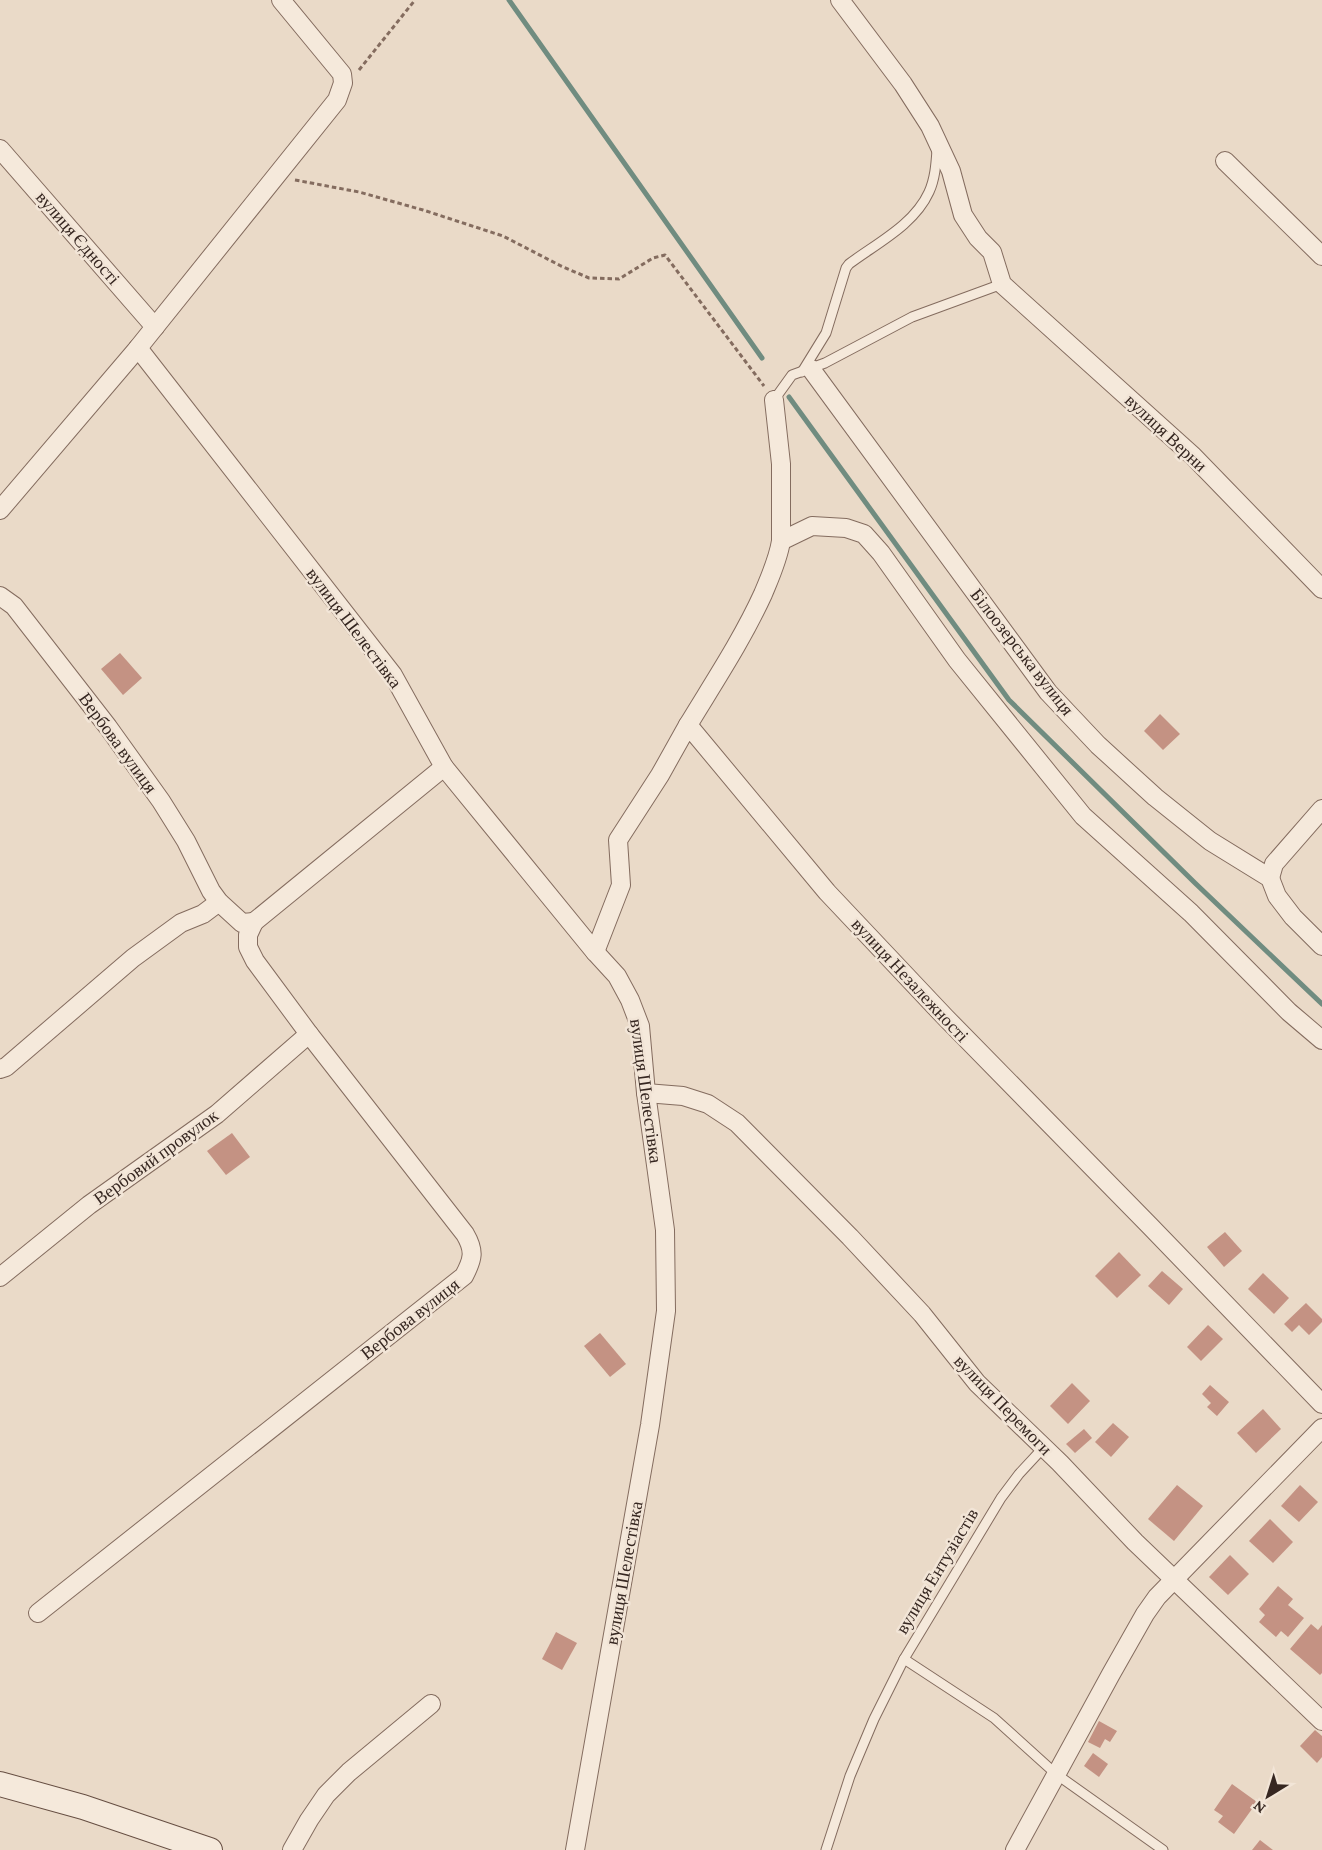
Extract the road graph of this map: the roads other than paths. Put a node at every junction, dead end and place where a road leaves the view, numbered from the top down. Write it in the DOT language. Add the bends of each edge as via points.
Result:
graph roads {
  1 [pos="281,0"];
  2 [pos="840,0"];
  3 [pos="938,142"];
  4 [pos="0,149"];
  5 [pos="1225,161"];
  6 [pos="1322,256"];
  7 [pos="1002,284"];
  8 [pos="155,327"];
  9 [pos="138,348"];
  10 [pos="807,371"];
  11 [pos="774,399"];
  12 [pos="0,510"];
  13 [pos="781,541"];
  14 [pos="1322,589"];
  15 [pos="0,596"];
  16 [pos="688,725"];
  17 [pos="444,766"];
  18 [pos="1322,809"];
  19 [pos="1270,878"];
  20 [pos="219,902"];
  21 [pos="254,922"];
  22 [pos="1322,946"];
  23 [pos="595,952"];
  24 [pos="309,1034"];
  25 [pos="1322,1040"];
  26 [pos="0,1069"];
  27 [pos="646,1093"];
  28 [pos="0,1277"];
  29 [pos="1322,1404"];
  30 [pos="1322,1428"];
  31 [pos="1044,1447"];
  32 [pos="1174,1579"];
  33 [pos="38,1613"];
  34 [pos="904,1659"];
  35 [pos="431,1704"];
  36 [pos="1322,1722"];
  37 [pos="1056,1774"];
  38 [pos="0,1784"];
  39 [pos="210,1850"];
  40 [pos="292,1850"];
  41 [pos="575,1850"];
  42 [pos="826,1850"];
  43 [pos="1015,1850"];
  44 [pos="1163,1850"];
  1 -- 8 [label="street" via="342,74 341,92"];
  2 -- 3 [label="street" via="903,84"];
  3 -- 7 [label="street" via="963,215 992,252"];
  3 -- 10 [label="lane" via="929,193 906,222 849,264 826,333"];
  4 -- 8 [label="street, вулиця Єдності"];
  5 -- 6 [label="street"];
  7 -- 10 [label="lane" via="912,317"];
  7 -- 14 [label="street, вулиця Верни" via="1192,456"];
  8 -- 9 [label="street"];
  9 -- 12 [label="street"];
  9 -- 17 [label="street, вулиця Шелестівка" via="393,675"];
  10 -- 11 [label="lane" via="792,375"];
  10 -- 19 [label="street, Білоозерська вулиця" via="1048,692 1155,797 1210,841"];
  11 -- 13 [label="street" via="781,464"];
  13 -- 16 [label="street" via="752,618"];
  13 -- 25 [label="street" via="812,526 846,528 864,534 957,660 1083,816"];
  15 -- 20 [label="street, Вербова вулиця" via="14,606 115,736 161,801"];
  16 -- 23 [label="street" via="618,840 621,885"];
  16 -- 29 [label="street, вулиця Незалежності" via="827,892"];
  17 -- 21 [label="street"];
  17 -- 23 [label="street, вулиця Шелестівка"];
  18 -- 19 [label="street" via="1274,864"];
  19 -- 22 [label="street" via="1276,896"];
  20 -- 21 [label="street, Вербова вулиця" via="242,923"];
  20 -- 26 [label="street" via="181,923 133,958"];
  21 -- 24 [label="street, Вербова вулиця" via="248,947"];
  23 -- 27 [label="street, вулиця Шелестівка" via="617,976 640,1026"];
  24 -- 28 [label="street, Вербовий провулок" via="217,1114 89,1205"];
  24 -- 33 [label="street, Вербова вулиця" via="465,1234 472,1246 472,1262 464,1276"];
  27 -- 31 [label="street, вулиця Перемоги" via="682,1096 708,1104 737,1123 922,1314 977,1383"];
  27 -- 41 [label="street, вулиця Шелестівка" via="665,1230 666,1311 650,1425"];
  30 -- 32 [label="street"];
  31 -- 32 [label="street, вулиця Перемоги"];
  31 -- 34 [label="lane, вулиця Ентузіастів" via="1001,1498"];
  32 -- 36 [label="street, вулиця Перемоги"];
  32 -- 37 [label="street" via="1145,1614"];
  34 -- 37 [label="lane, вулиця Ентузіастів" via="994,1718"];
  34 -- 42 [label="lane" via="850,1776"];
  35 -- 40 [label="street" via="326,1795"];
  37 -- 43 [label="street"];
  37 -- 44 [label="lane, вулиця Ентузіастів"];
  38 -- 39 [label="street"];
}
